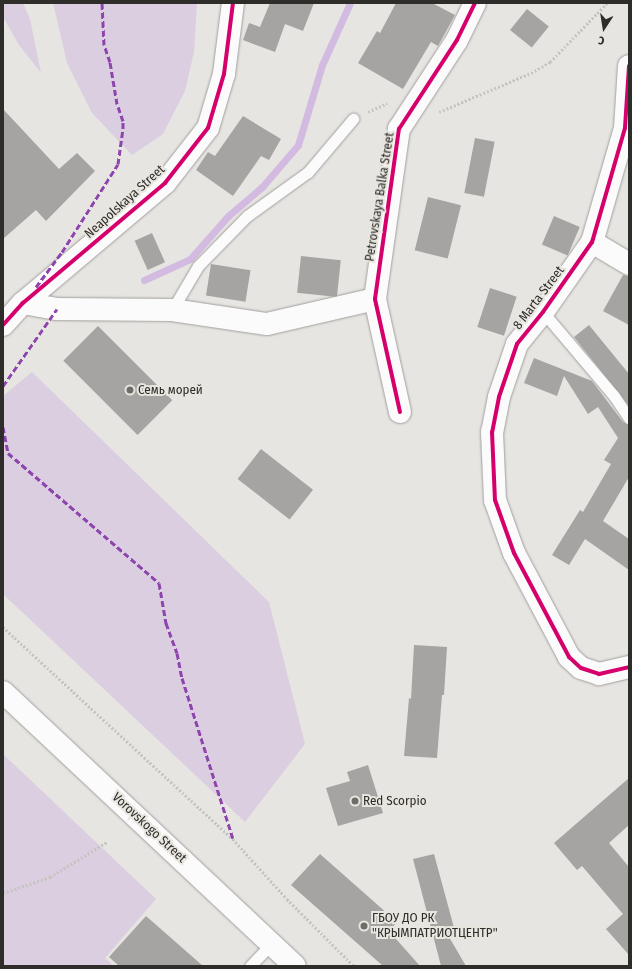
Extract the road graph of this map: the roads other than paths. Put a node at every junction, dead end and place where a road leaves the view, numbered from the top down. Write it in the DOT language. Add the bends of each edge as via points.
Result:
graph roads {
  1 [pos="233,3"];
  2 [pos="475,3"];
  3 [pos="629,66"];
  4 [pos="353,119"];
  5 [pos="592,242"];
  6 [pos="629,264"];
  7 [pos="375,299"];
  8 [pos="23,303"];
  9 [pos="172,310"];
  10 [pos="542,312"];
  11 [pos="3,325"];
  12 [pos="400,412"];
  13 [pos="629,418"];
  14 [pos="629,667"];
  15 [pos="3,692"];
  16 [pos="271,944"];
  17 [pos="250,966"];
  18 [pos="295,966"];
  1 -- 8 [label="street, Neapolskaya Street" via="224,74 208,128 165,183"];
  2 -- 7 [label="street, Petrovskaya Balka Street" via="457,40 399,129"];
  3 -- 5 [label="street, 8 Marta Street" via="625,128"];
  4 -- 9 [label="lane" via="308,172 247,216 198,266"];
  5 -- 6 [label="street"];
  5 -- 10 [label="street, 8 Marta Street"];
  7 -- 9 [label="street" via="267,324"];
  7 -- 12 [label="street, Petrovskaya Balka Street"];
  8 -- 9 [label="street" via="57,309"];
  8 -- 11 [label="street, Neapolskaya Street"];
  10 -- 13 [label="lane" via="614,396"];
  10 -- 14 [label="street, 8 Marta Street" via="517,344 499,397 492,432 495,500 514,554 569,657 581,668 599,674"];
  15 -- 16 [label="street, Vorovskogo Street"];
  16 -- 17 [label="lane"];
  16 -- 18 [label="street, Vorovskogo Street"];
}
